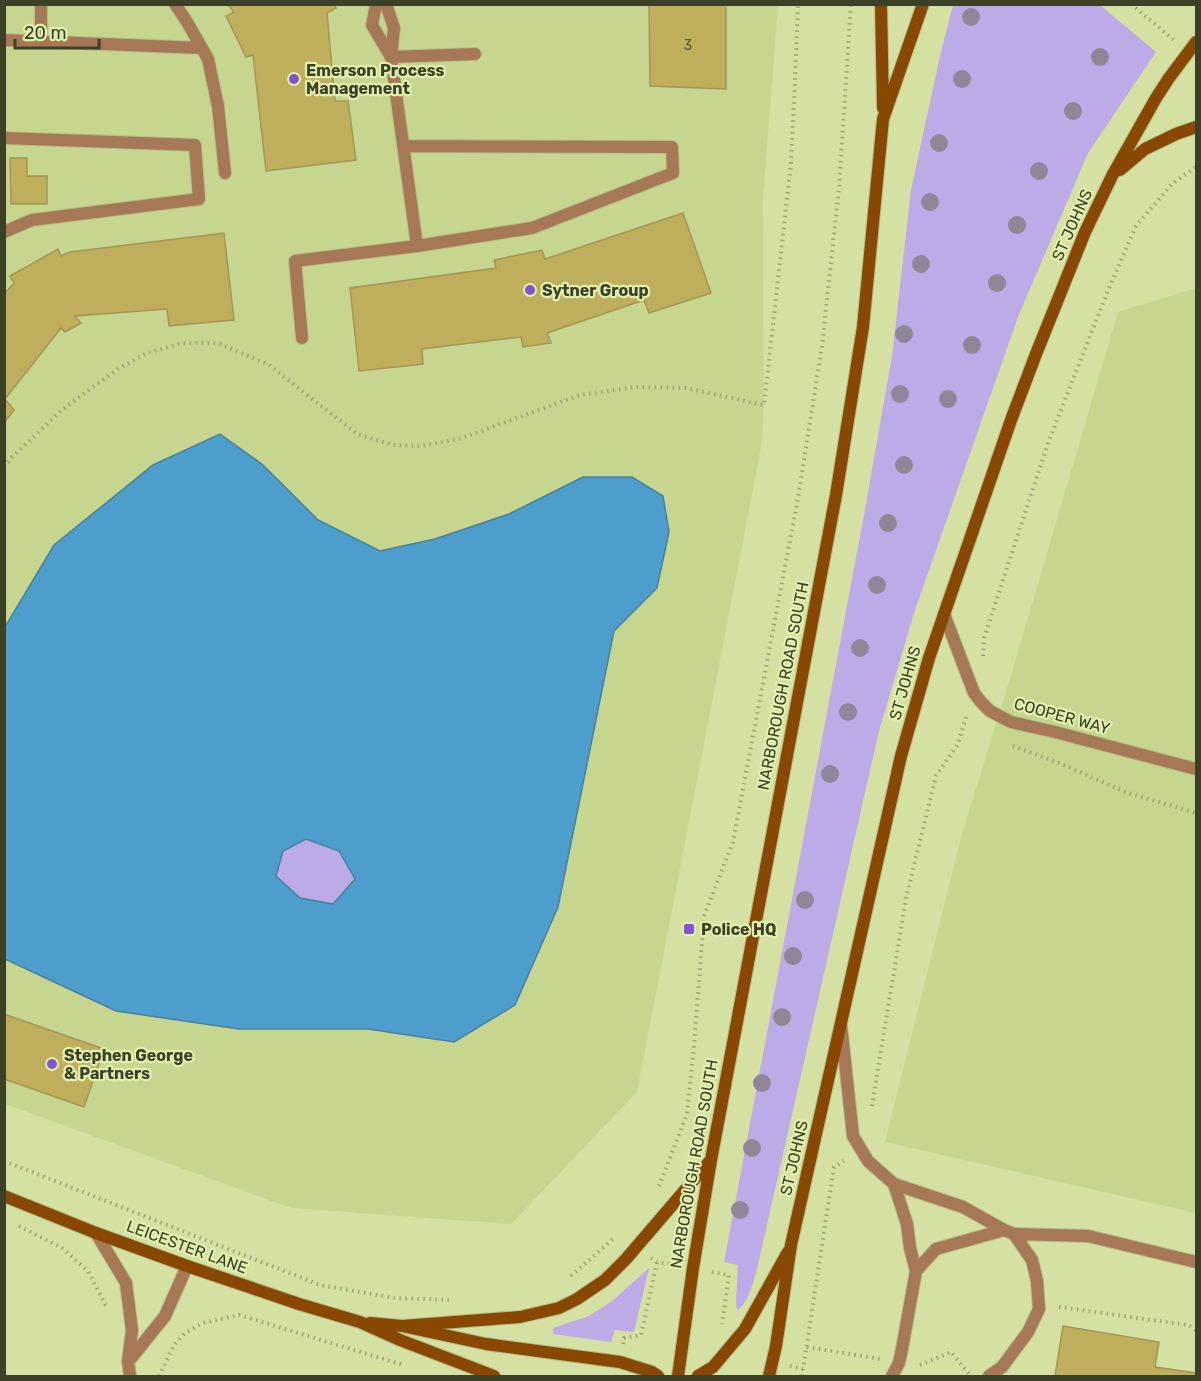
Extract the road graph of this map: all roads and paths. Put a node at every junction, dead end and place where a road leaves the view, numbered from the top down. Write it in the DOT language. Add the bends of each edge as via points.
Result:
graph roads {
  1 [pos="41,4"];
  2 [pos="175,4"];
  3 [pos="376,4"];
  4 [pos="386,4"];
  5 [pos="798,4"];
  6 [pos="851,4"];
  7 [pos="881,4"];
  8 [pos="923,4"];
  9 [pos="1131,4"];
  10 [pos="4,40"];
  11 [pos="41,41"];
  12 [pos="1193,47"];
  13 [pos="202,48"];
  14 [pos="475,54"];
  15 [pos="391,57"];
  16 [pos="883,119"];
  17 [pos="1197,127"];
  18 [pos="4,138"];
  19 [pos="403,146"];
  20 [pos="1197,167"];
  21 [pos="225,173"];
  22 [pos="1113,176"];
  23 [pos="4,232"];
  24 [pos="417,246"];
  25 [pos="302,338"];
  26 [pos="4,467"];
  27 [pos="944,614"];
  28 [pos="984,659"];
  29 [pos="974,693"];
  30 [pos="966,719"];
  31 [pos="975,724"];
  32 [pos="1010,744"];
  33 [pos="1197,769"];
  34 [pos="1197,813"];
  35 [pos="841,1023"];
  36 [pos="872,1109"];
  37 [pos="861,1150"];
  38 [pos="711,1160"];
  39 [pos="4,1161"];
  40 [pos="894,1184"];
  41 [pos="654,1194"];
  42 [pos="4,1196"];
  43 [pos="9,1221"];
  44 [pos="1009,1232"];
  45 [pos="96,1233"];
  46 [pos="791,1245"];
  47 [pos="638,1246"];
  48 [pos="657,1262"];
  49 [pos="1197,1262"];
  50 [pos="187,1266"];
  51 [pos="693,1269"];
  52 [pos="916,1271"];
  53 [pos="564,1283"];
  54 [pos="460,1300"];
  55 [pos="1039,1310"];
  56 [pos="130,1313"];
  57 [pos="360,1322"];
  58 [pos="159,1324"];
  59 [pos="402,1326"];
  60 [pos="1197,1330"];
  61 [pos="186,1334"];
  62 [pos="734,1343"];
  63 [pos="128,1361"];
  64 [pos="620,1362"];
  65 [pos="772,1362"];
  66 [pos="406,1366"];
  67 [pos="804,1369"];
  68 [pos="121,1377"];
  69 [pos="130,1377"];
  70 [pos="159,1377"];
  71 [pos="494,1377"];
  72 [pos="658,1377"];
  73 [pos="678,1377"];
  74 [pos="698,1377"];
  75 [pos="769,1377"];
  76 [pos="802,1377"];
  77 [pos="892,1377"];
  78 [pos="989,1377"];
  1 -- 11 [label="street"];
  2 -- 13 [label="street"];
  3 -- 15 [label="street" via="372,25"];
  4 -- 15 [label="street" via="394,28"];
  5 -- 26 [label="path" via="791,163 765,405 686,388 636,387 580,395 459,439 421,446 393,445 357,434 269,365 218,343 183,343 147,353 118,369 63,409"];
  6 -- 41 [label="path" via="839,188 822,346 800,487 733,842 704,916 687,1114"];
  7 -- 16 [label="main road"];
  8 -- 16 [label="main road, NARBOROUGH ROAD SOUTH"];
  9 -- 12 [label="path"];
  10 -- 11 [label="street"];
  11 -- 13 [label="street"];
  12 -- 22 [label="main road, ST JOHNS" via="1156,98"];
  13 -- 21 [label="street" via="218,106"];
  14 -- 15 [label="street"];
  15 -- 19 [label="street"];
  16 -- 38 [label="main road, NARBOROUGH ROAD SOUTH" via="863,327 836,495"];
  17 -- 22 [label="main road" via="1145,149"];
  18 -- 23 [label="street" via="195,145 199,199 32,220"];
  19 -- 24 [label="street"];
  19 -- 24 [label="street" via="672,147 673,173 532,228"];
  20 -- 28 [label="path" via="1172,184 1136,226 1109,288 1048,443 984,638"];
  22 -- 27 [label="main road, ST JOHNS" via="1085,232 1036,354"];
  24 -- 25 [label="street" via="295,261"];
  27 -- 29 [label="street, COOPER WAY"];
  27 -- 35 [label="main road, ST JOHNS" via="901,756"];
  29 -- 30 [label="path"];
  29 -- 33 [label="street, COOPER WAY" via="990,711 1011,722"];
  30 -- 31 [label="path"];
  30 -- 36 [label="path" via="958,744 936,776 909,886"];
  32 -- 34 [label="path" via="1128,793"];
  35 -- 37 [label="street" via="853,1136"];
  35 -- 46 [label="main road, ST JOHNS"];
  37 -- 40 [label="street"];
  37 -- 67 [label="path" via="834,1167"];
  38 -- 47 [label="main road"];
  38 -- 51 [label="main road, NARBOROUGH ROAD SOUTH"];
  39 -- 54 [label="path" via="321,1285 395,1298"];
  40 -- 44 [label="street" via="963,1207"];
  40 -- 52 [label="street"];
  42 -- 45 [label="main road, LEICESTER LANE"];
  43 -- 56 [label="path" via="62,1248 88,1271 105,1304"];
  44 -- 49 [label="street" via="1088,1236"];
  44 -- 52 [label="street" via="936,1249"];
  44 -- 55 [label="street" via="1032,1260"];
  45 -- 50 [label="main road, LEICESTER LANE"];
  45 -- 56 [label="street" via="126,1283"];
  46 -- 62 [label="main road"];
  46 -- 65 [label="main road, ST JOHNS"];
  47 -- 48 [label="path"];
  47 -- 53 [label="path" via="622,1232"];
  47 -- 59 [label="main road" via="605,1280 559,1308 520,1317"];
  48 -- 51 [label="path"];
  48 -- 64 [label="path" via="641,1335 624,1338"];
  50 -- 57 [label="main road, LEICESTER LANE"];
  50 -- 58 [label="street"];
  51 -- 62 [label="path" via="729,1275 721,1331"];
  51 -- 73 [label="main road, NARBOROUGH ROAD SOUTH"];
  52 -- 77 [label="street" via="899,1363"];
  55 -- 60 [label="path" via="1060,1307 1188,1325"];
  55 -- 78 [label="street" via="1002,1367"];
  56 -- 63 [label="street"];
  57 -- 59 [label="main road, LEICESTER LANE"];
  57 -- 71 [label="main road, LEICESTER LANE"];
  58 -- 61 [label="path"];
  58 -- 63 [label="street"];
  59 -- 64 [label="main road, LEICESTER LANE" via="486,1344"];
  61 -- 66 [label="path" via="203,1323 239,1315"];
  61 -- 70 [label="path" via="174,1345"];
  62 -- 74 [label="main road" via="714,1367"];
  63 -- 68 [label="street"];
  63 -- 69 [label="street"];
  64 -- 72 [label="main road, LEICESTER LANE"];
  65 -- 67 [label="path"];
  65 -- 75 [label="main road, ST JOHNS"];
  67 -- 76 [label="path"];
}
